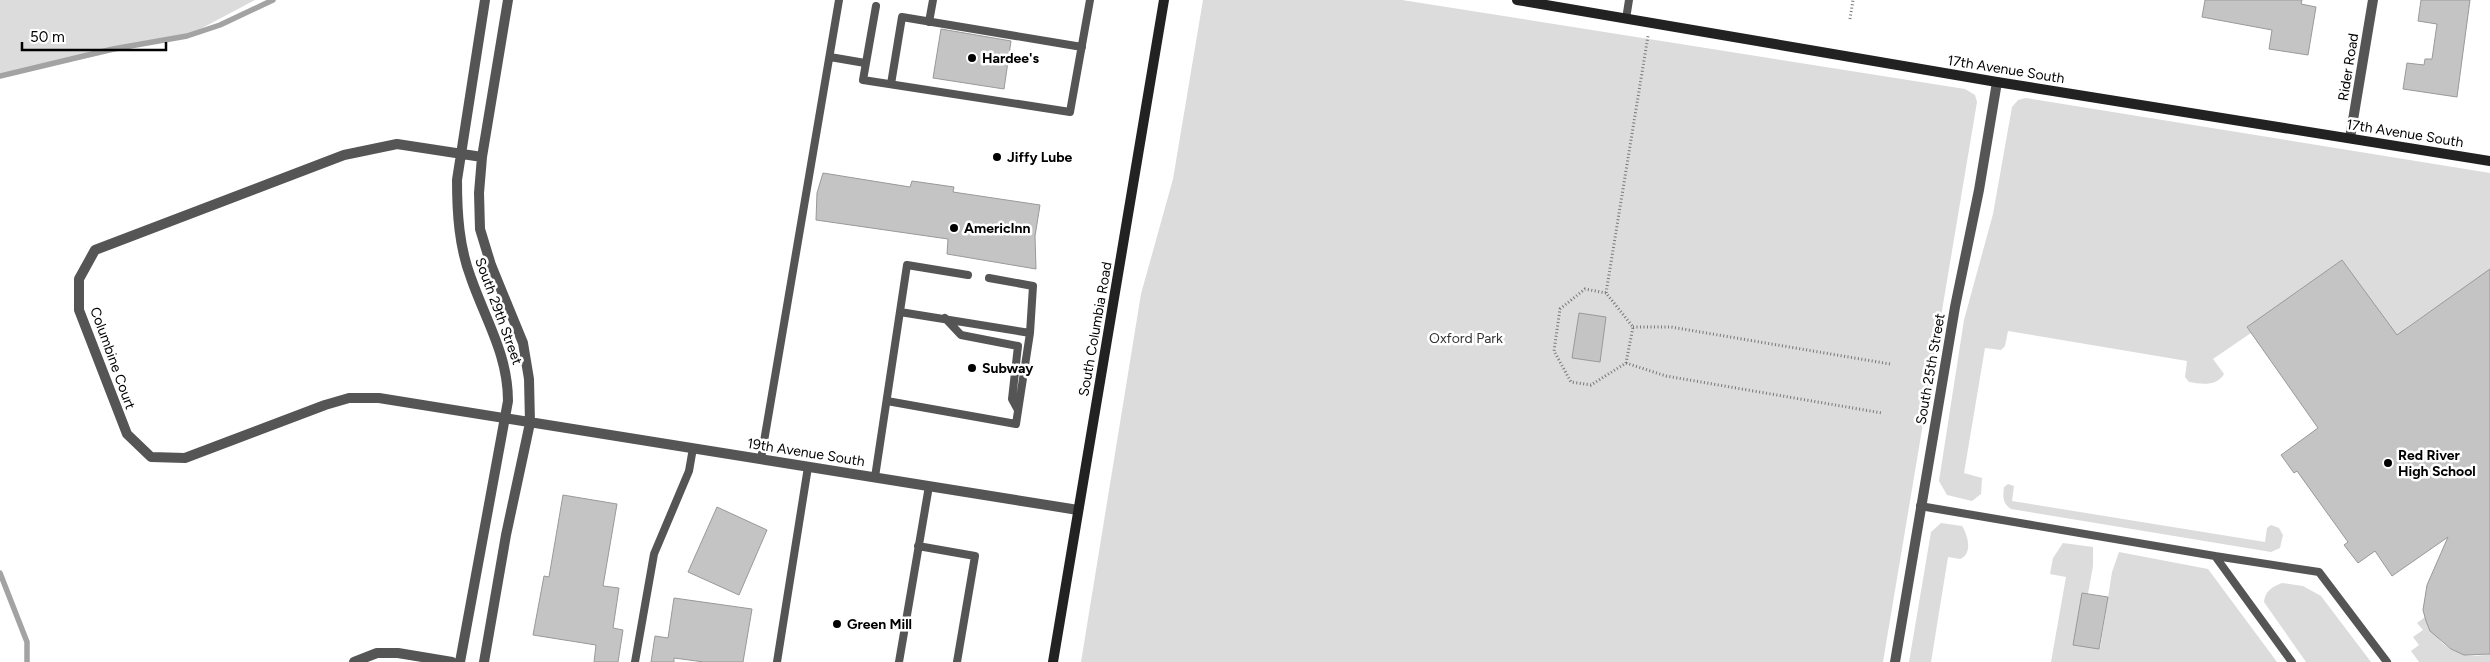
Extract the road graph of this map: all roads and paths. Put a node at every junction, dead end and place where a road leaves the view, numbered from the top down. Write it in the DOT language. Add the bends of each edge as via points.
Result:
graph roads {
  1 [pos="485,0"];
  2 [pos="508,0"];
  3 [pos="840,0"];
  4 [pos="933,0"];
  5 [pos="1090,0"];
  6 [pos="1164,0"];
  7 [pos="1517,0"];
  8 [pos="1629,0"];
  9 [pos="1853,0"];
  10 [pos="2373,0"];
  11 [pos="1560,4"];
  12 [pos="876,6"];
  13 [pos="1626,19"];
  14 [pos="1850,19"];
  15 [pos="929,22"];
  16 [pos="1650,23"];
  17 [pos="1082,47"];
  18 [pos="830,57"];
  19 [pos="865,63"];
  20 [pos="1996,82"];
  21 [pos="891,84"];
  22 [pos="2350,138"];
  23 [pos="461,154"];
  24 [pos="482,157"];
  25 [pos="2490,161"];
  26 [pos="968,275"];
  27 [pos="990,278"];
  28 [pos="1606,292"];
  29 [pos="900,312"];
  30 [pos="946,318"];
  31 [pos="1632,327"];
  32 [pos="1030,333"];
  33 [pos="1626,363"];
  34 [pos="1890,364"];
  35 [pos="887,401"];
  36 [pos="1018,410"];
  37 [pos="1882,413"];
  38 [pos="505,418"];
  39 [pos="530,423"];
  40 [pos="693,448"];
  41 [pos="761,459"];
  42 [pos="808,467"];
  43 [pos="875,477"];
  44 [pos="929,486"];
  45 [pos="1920,506"];
  46 [pos="1078,510"];
  47 [pos="918,546"];
  48 [pos="2215,556"];
  49 [pos="354,662"];
  50 [pos="452,662"];
  51 [pos="460,662"];
  52 [pos="484,662"];
  53 [pos="635,662"];
  54 [pos="777,662"];
  55 [pos="899,662"];
  56 [pos="957,662"];
  57 [pos="1053,662"];
  58 [pos="1895,662"];
  59 [pos="2292,662"];
  60 [pos="2387,662"];
  1 -- 23 [label="street, South 29th Street"];
  2 -- 24 [label="street, South 29th Street"];
  3 -- 18 [label="lane"];
  4 -- 15 [label="lane"];
  5 -- 17 [label="lane"];
  6 -- 46 [label="street, South Columbia Road"];
  7 -- 11 [label="street, 17th Avenue South"];
  8 -- 13 [label="lane"];
  9 -- 14 [label="path"];
  10 -- 22 [label="street, Rider Road"];
  11 -- 13 [label="street, 17th Avenue South"];
  12 -- 19 [label="lane"];
  13 -- 16 [label="street, 17th Avenue South"];
  15 -- 17 [label="lane"];
  15 -- 21 [label="lane" via="902,18"];
  16 -- 20 [label="street, 17th Avenue South"];
  16 -- 28 [label="path"];
  17 -- 21 [label="lane" via="1070,112"];
  18 -- 19 [label="lane"];
  18 -- 41 [label="lane"];
  19 -- 21 [label="lane" via="863,80"];
  20 -- 22 [label="street, 17th Avenue South"];
  20 -- 45 [label="street, South 25th Street"];
  22 -- 25 [label="street, 17th Avenue South"];
  23 -- 24 [label="street"];
  23 -- 38 [label="street, South 29th Street" via="457,180 460,231 470,278 491,325 508,379"];
  23 -- 38 [label="street, Columbine Court" via="397,144 344,155 95,250 79,279 79,310 127,434 152,457 185,458 349,398 379,398"];
  24 -- 39 [label="street, South 29th Street" via="480,229 490,266 523,343 529,379"];
  26 -- 29 [label="lane" via="907,265"];
  27 -- 32 [label="lane" via="1033,286"];
  28 -- 31 [label="path"];
  28 -- 33 [label="path" via="1585,289 1560,310 1554,351 1571,382 1577,383 1591,385"];
  29 -- 30 [label="lane"];
  29 -- 35 [label="lane"];
  30 -- 32 [label="lane"];
  30 -- 36 [label="lane" via="961,335 1018,346 1012,400"];
  31 -- 33 [label="path"];
  31 -- 34 [label="path" via="1671,327"];
  32 -- 36 [label="lane"];
  33 -- 37 [label="path" via="1666,376"];
  35 -- 36 [label="lane" via="1016,424"];
  35 -- 43 [label="lane"];
  38 -- 39 [label="street"];
  38 -- 51 [label="street, South 29th Street"];
  39 -- 40 [label="street, 19th Avenue South"];
  39 -- 52 [label="street, South 29th Street"];
  40 -- 41 [label="street, 19th Avenue South"];
  40 -- 53 [label="lane" via="690,471 654,554"];
  41 -- 42 [label="street, 19th Avenue South"];
  42 -- 43 [label="street, 19th Avenue South"];
  42 -- 54 [label="lane"];
  43 -- 44 [label="street, 19th Avenue South"];
  44 -- 46 [label="street, 19th Avenue South"];
  44 -- 47 [label="lane"];
  45 -- 48 [label="lane"];
  45 -- 58 [label="street, South 25th Street"];
  46 -- 57 [label="street, South Columbia Road"];
  47 -- 55 [label="lane"];
  47 -- 56 [label="lane" via="975,556"];
  48 -- 59 [label="lane"];
  48 -- 60 [label="lane" via="2319,572"];
  49 -- 50 [label="street" via="377,653 398,653"];
}
